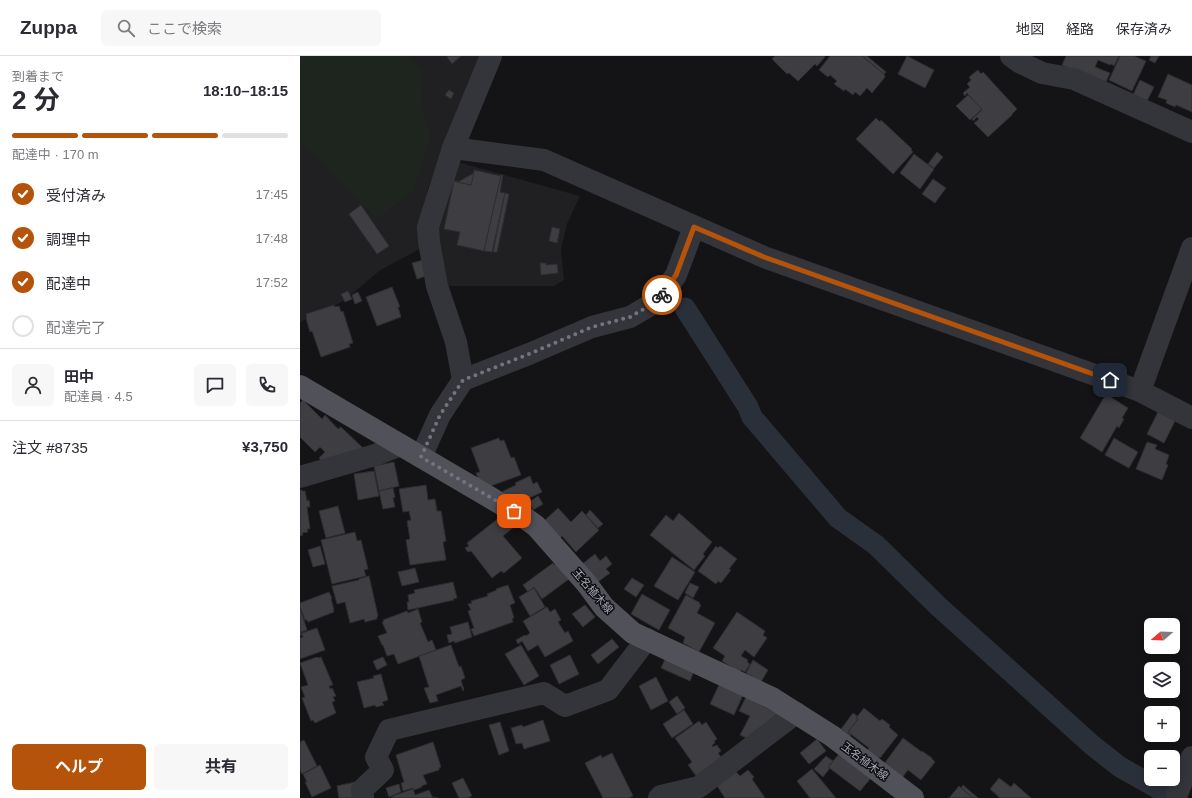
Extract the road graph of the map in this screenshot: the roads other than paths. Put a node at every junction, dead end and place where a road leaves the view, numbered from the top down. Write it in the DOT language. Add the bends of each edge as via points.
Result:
graph roads {
  1 [pos="491,56"];
  2 [pos="1011,56"];
  3 [pos="1192,132"];
  4 [pos="453,148"];
  5 [pos="694,227"];
  6 [pos="1192,248"];
  7 [pos="463,380"];
  8 [pos="300,386"];
  9 [pos="1140,391"];
  10 [pos="1192,418"];
  11 [pos="401,445"];
  12 [pos="421,457"];
  13 [pos="300,477"];
  14 [pos="647,639"];
  15 [pos="796,713"];
  16 [pos="1192,757"];
  17 [pos="701,793"];
  18 [pos="1177,794"];
  19 [pos="364,798"];
  20 [pos="659,798"];
  21 [pos="913,798"];
  1 -- 4 [label="street"];
  2 -- 3 [label="street" via="1042,74 1074,79"];
  4 -- 5 [label="street" via="544,160"];
  4 -- 7 [label="street" via="428,227 428,242 437,286 456,342"];
  5 -- 7 [label="street" via="676,275 659,300 630,317 592,327"];
  5 -- 9 [label="street" via="764,257"];
  6 -- 9 [label="street"];
  7 -- 12 [label="street" via="440,415"];
  8 -- 11 [label="main road, 玉名植木線"];
  9 -- 10 [label="street"];
  11 -- 12 [label="main road, 玉名植木線"];
  11 -- 13 [label="street"];
  12 -- 14 [label="main road, 玉名植木線" via="536,526 604,607 633,633"];
  14 -- 15 [label="main road, 玉名植木線" via="772,698"];
  14 -- 19 [label="street" via="608,690 565,706 544,693 389,730 376,757 383,770 362,790"];
  15 -- 17 [label="street"];
  15 -- 21 [label="main road, 玉名植木線" via="832,736"];
  16 -- 18 [label="street"];
  17 -- 20 [label="street"];
}
